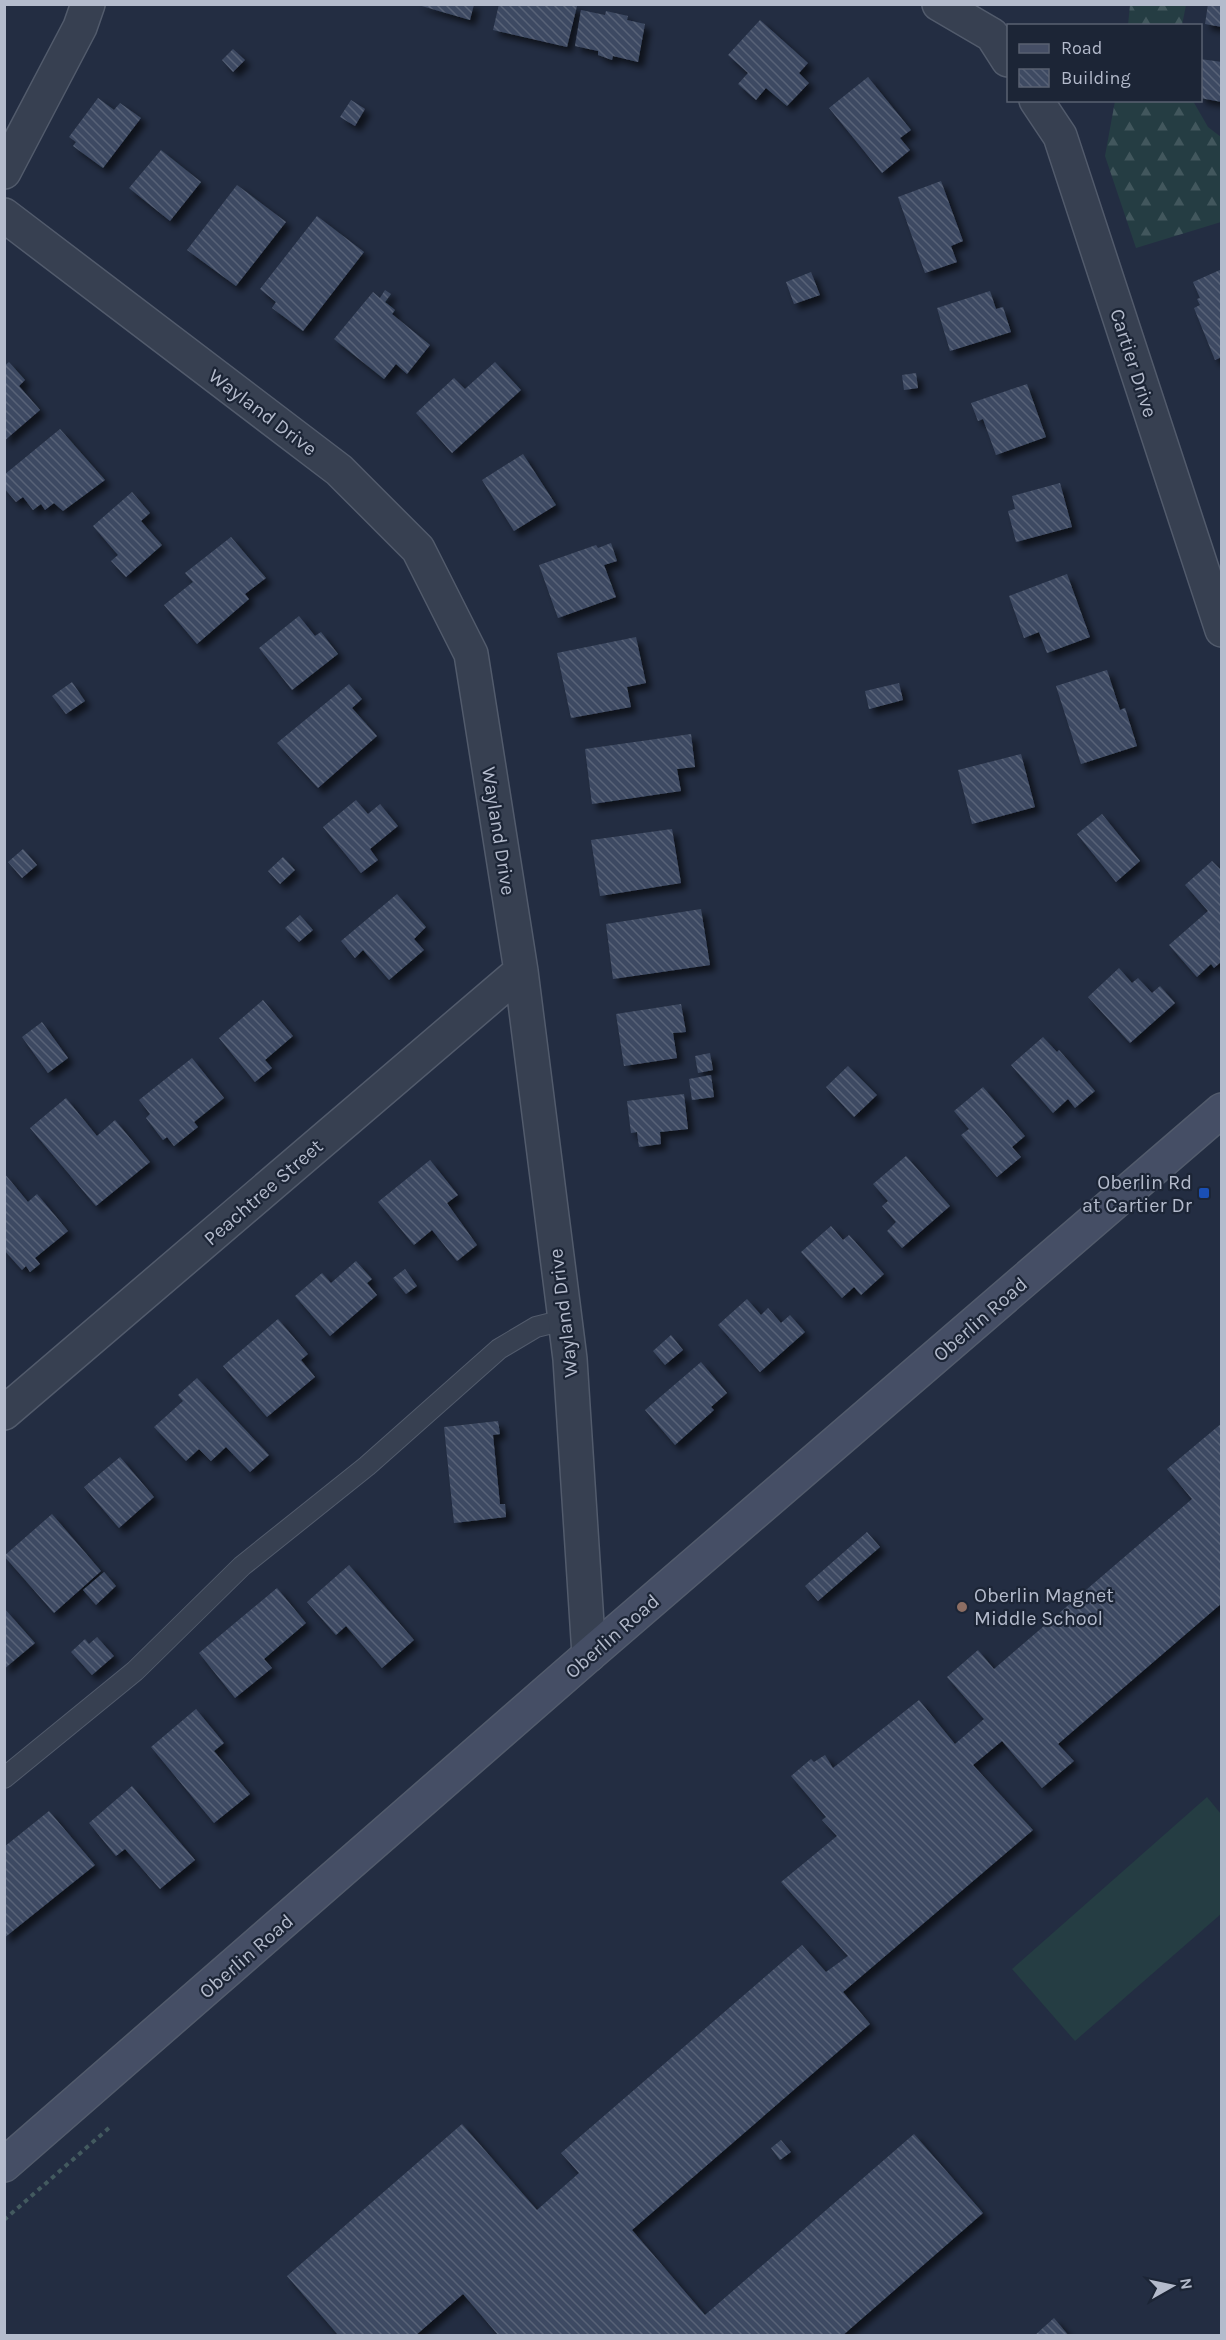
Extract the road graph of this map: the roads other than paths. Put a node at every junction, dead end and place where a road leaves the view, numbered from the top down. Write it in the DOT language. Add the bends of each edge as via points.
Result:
graph roads {
  1 [pos="88,4"];
  2 [pos="939,4"];
  3 [pos="1007,58"];
  4 [pos="1037,102"];
  5 [pos="4,172"];
  6 [pos="4,215"];
  7 [pos="1221,630"];
  8 [pos="521,971"];
  9 [pos="1221,1110"];
  10 [pos="564,1320"];
  11 [pos="4,1413"];
  12 [pos="589,1655"];
  13 [pos="4,1778"];
  14 [pos="4,2165"];
  1 -- 5 [label="street" via="80,27"];
  2 -- 3 [label="street" via="992,36"];
  4 -- 7 [label="street, Cartier Drive" via="1060,136"];
  6 -- 8 [label="street, Wayland Drive" via="339,470 418,549 471,654"];
  8 -- 10 [label="street, Wayland Drive"];
  8 -- 11 [label="street, Peachtree Street"];
  9 -- 12 [label="main road, Oberlin Road"];
  10 -- 12 [label="street, Wayland Drive" via="570,1359"];
  10 -- 13 [label="lane" via="536,1327 499,1349 368,1466 242,1566 135,1671"];
  12 -- 14 [label="main road, Oberlin Road"];
}
